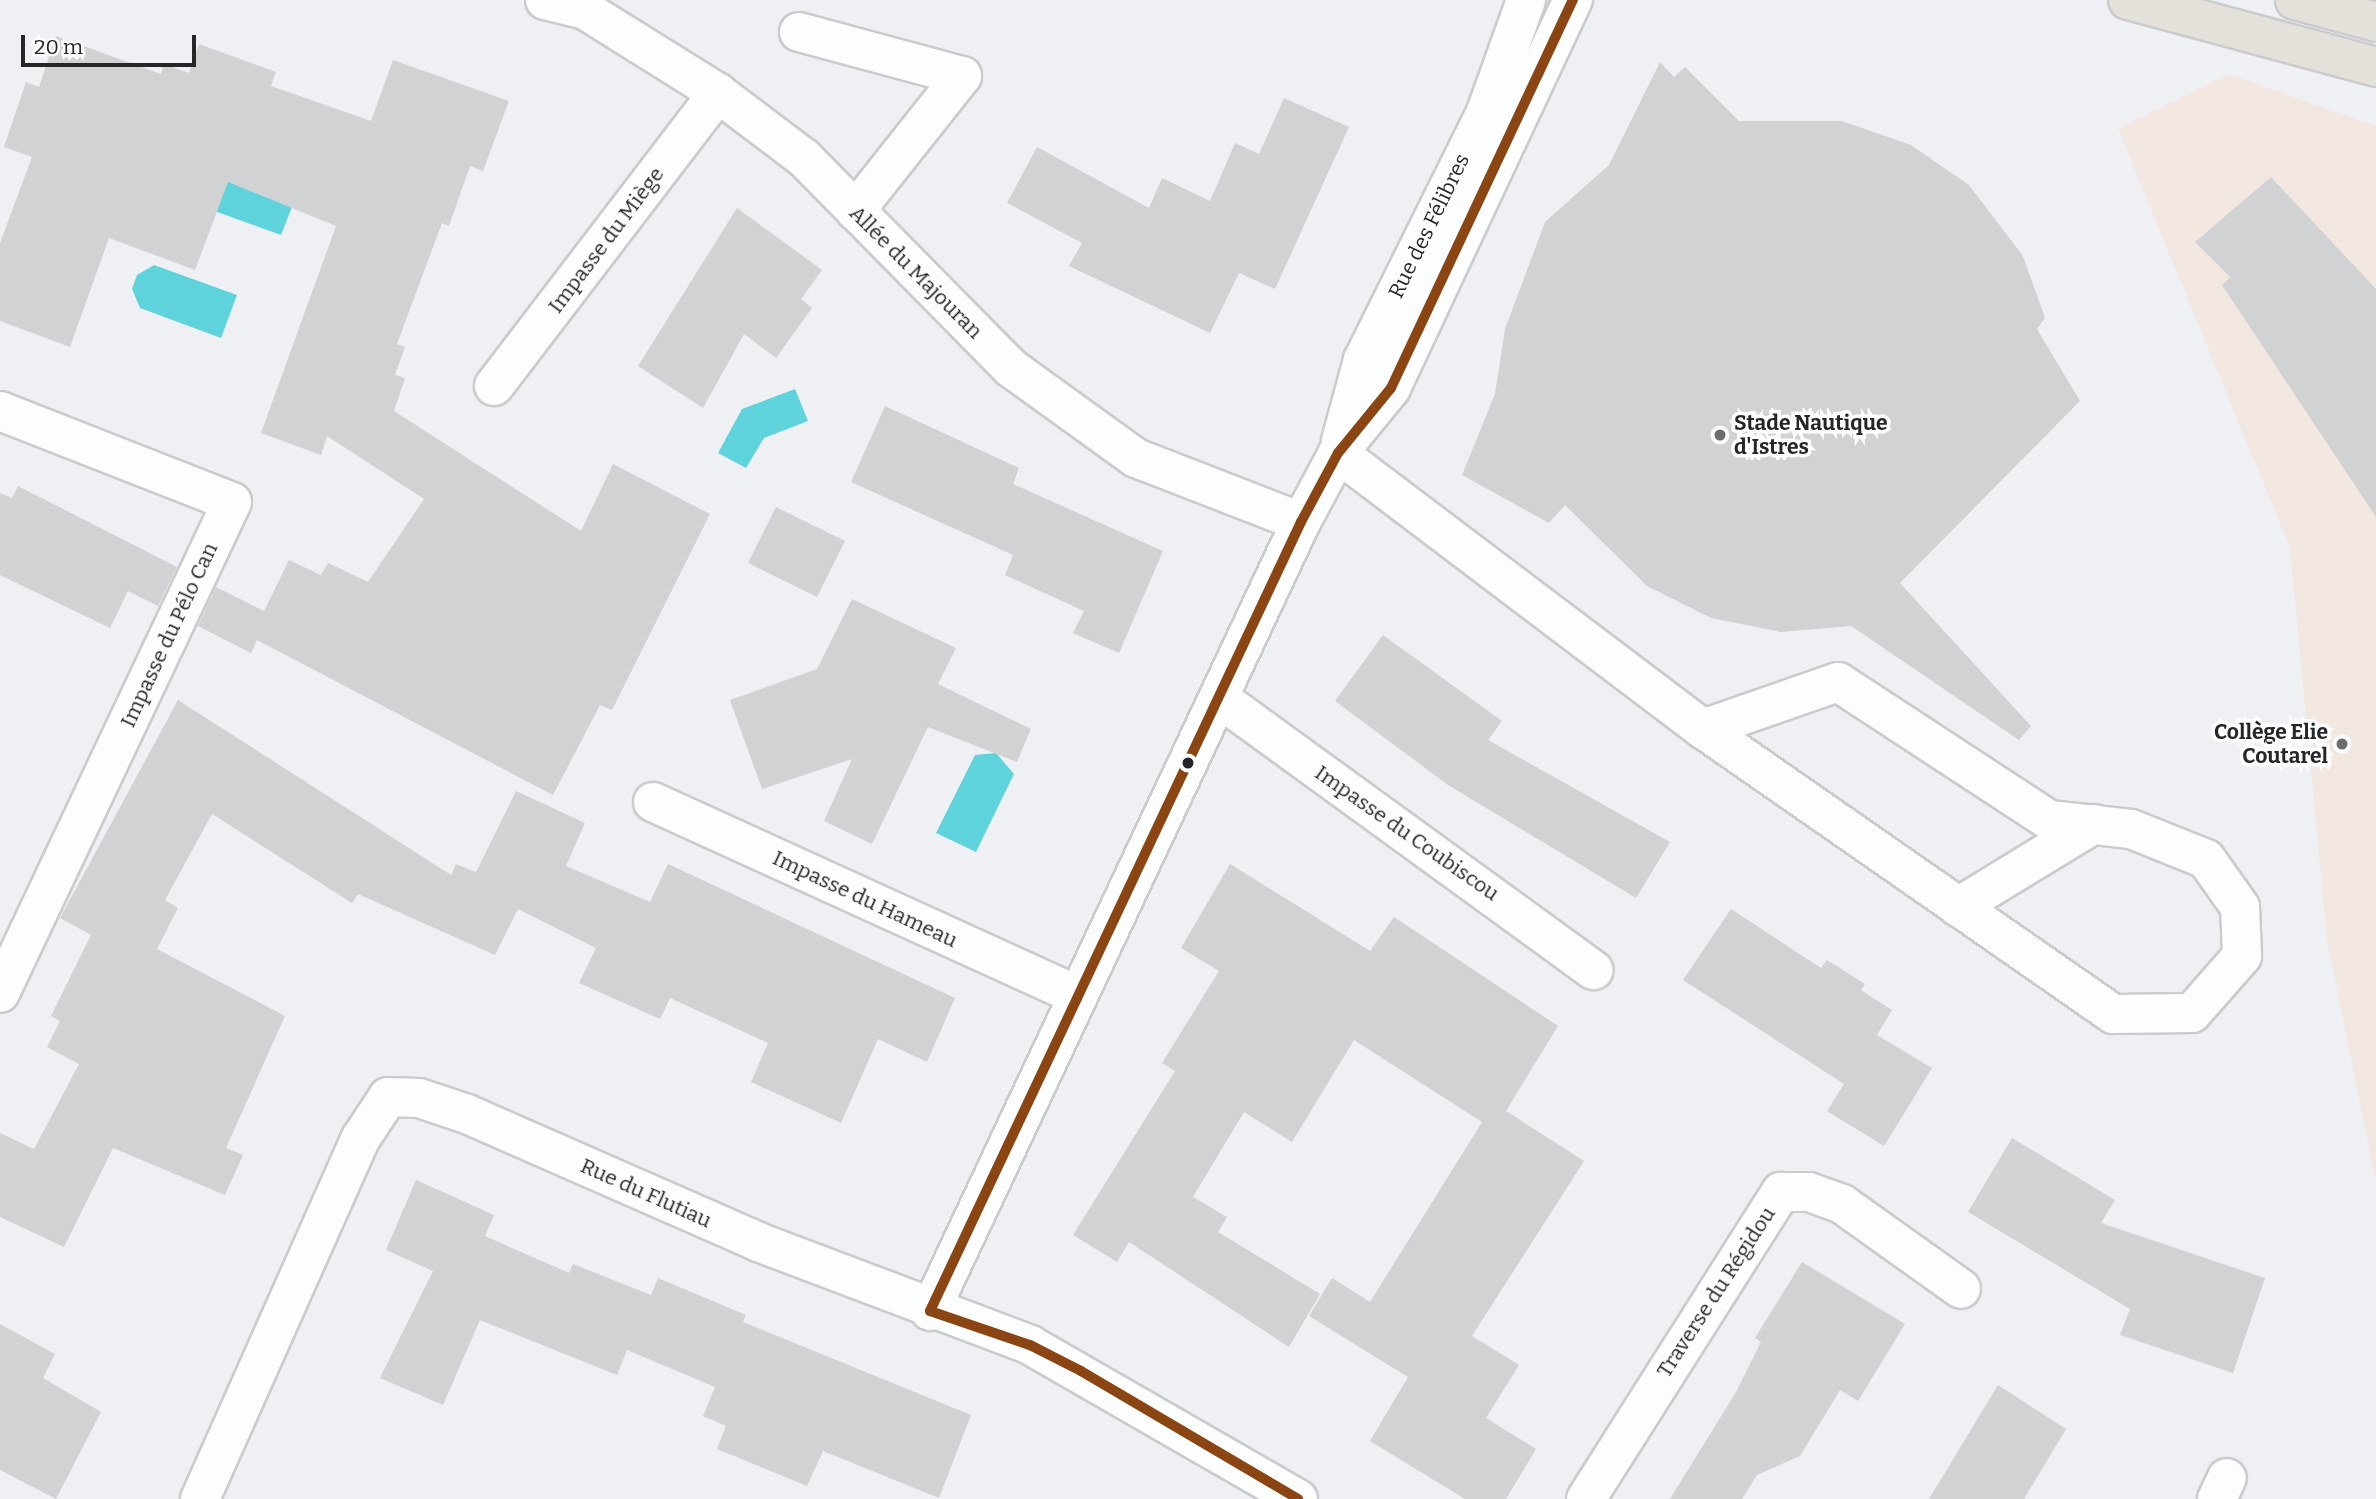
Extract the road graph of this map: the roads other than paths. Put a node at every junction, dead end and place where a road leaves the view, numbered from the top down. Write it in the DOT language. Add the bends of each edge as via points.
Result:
graph roads {
  1 [pos="545,0"];
  2 [pos="1526,0"];
  3 [pos="1573,0"];
  4 [pos="2128,0"];
  5 [pos="2295,0"];
  6 [pos="2376,22"];
  7 [pos="799,32"];
  8 [pos="2376,67"];
  9 [pos="718,93"];
  10 [pos="855,211"];
  11 [pos="494,387"];
  12 [pos="0,411"];
  13 [pos="1338,453"];
  14 [pos="1301,522"];
  15 [pos="1219,698"];
  16 [pos="1703,729"];
  17 [pos="653,802"];
  18 [pos="2094,824"];
  19 [pos="1958,907"];
  20 [pos="1594,970"];
  21 [pos="0,993"];
  22 [pos="1078,996"];
  23 [pos="1961,1289"];
  24 [pos="930,1311"];
  25 [pos="200,1499"];
  26 [pos="1298,1499"];
  27 [pos="1587,1499"];
  1 -- 9 [label="street, Allée du Majouran" via="585,10"];
  2 -- 13 [label="street, Rue des Félibres" via="1486,112 1363,360"];
  3 -- 13 [label="street, Rue des Félibres" via="1391,388"];
  4 -- 8 [label="main road"];
  5 -- 6 [label="main road"];
  7 -- 10 [label="street" via="962,76"];
  9 -- 10 [label="street, Allée du Majouran" via="804,158"];
  9 -- 11 [label="street, Impasse du Miège"];
  10 -- 14 [label="street, Allée du Majouran" via="1011,368 1136,458"];
  12 -- 21 [label="street, Impasse du Pélo Can" via="232,502"];
  13 -- 14 [label="street, Rue des Félibres"];
  13 -- 16 [label="street"];
  14 -- 15 [label="street, Rue des Félibres"];
  15 -- 20 [label="street, Impasse du Coubiscou"];
  15 -- 22 [label="street, Rue des Félibres"];
  16 -- 18 [label="street" via="1838,682 2049,820"];
  16 -- 19 [label="street"];
  17 -- 22 [label="street, Impasse du Hameau"];
  18 -- 19 [label="street"];
  18 -- 19 [label="street" via="2131,829 2206,859 2240,906 2242,956 2192,1013 2113,1014"];
  22 -- 24 [label="street, Rue des Félibres"];
  23 -- 27 [label="street, Traverse du Régidou" via="1842,1204 1782,1192"];
  24 -- 25 [label="street, Rue du Flutiau" via="467,1114 419,1098 388,1097 361,1138"];
  24 -- 26 [label="street, Rue du Flutiau" via="1030,1345 1081,1371"];
}
